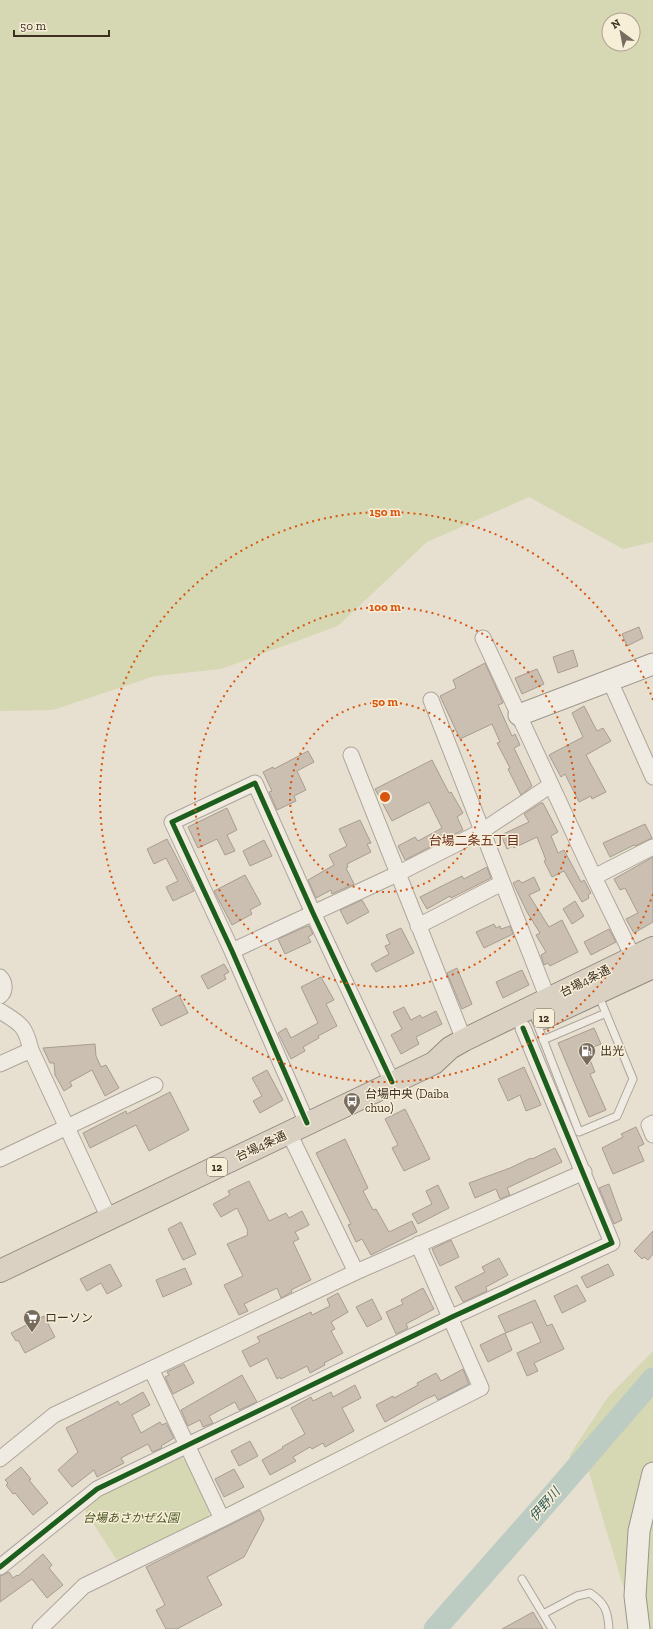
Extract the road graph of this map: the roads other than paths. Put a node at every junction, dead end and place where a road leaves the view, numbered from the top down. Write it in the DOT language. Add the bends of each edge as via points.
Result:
graph roads {
  1 [pos="483,638"];
  2 [pos="653,664"];
  3 [pos="610,681"];
  4 [pos="431,700"];
  5 [pos="519,716"];
  6 [pos="351,754"];
  7 [pos="653,778"];
  8 [pos="551,785"];
  9 [pos="482,832"];
  10 [pos="653,847"];
  11 [pos="397,874"];
  12 [pos="594,877"];
  13 [pos="502,883"];
  14 [pos="313,913"];
  15 [pos="418,926"];
  16 [pos="653,946"];
  17 [pos="232,951"];
  18 [pos="633,957"];
  19 [pos="653,966"];
  20 [pos="0,977"];
  21 [pos="598,992"];
  22 [pos="0,996"];
  23 [pos="548,999"];
  24 [pos="0,1011"];
  25 [pos="606,1013"];
  26 [pos="534,1030"];
  27 [pos="464,1040"];
  28 [pos="31,1050"];
  29 [pos="434,1063"];
  30 [pos="0,1064"];
  31 [pos="392,1082"];
  32 [pos="155,1086"];
  33 [pos="653,1123"];
  34 [pos="66,1127"];
  35 [pos="298,1128"];
  36 [pos="653,1135"];
  37 [pos="0,1159"];
  38 [pos="584,1172"];
  39 [pos="110,1218"];
  40 [pos="418,1244"];
  41 [pos="0,1271"];
  42 [pos="356,1272"];
  43 [pos="452,1317"];
  44 [pos="151,1369"];
  45 [pos="188,1444"];
  46 [pos="0,1459"];
  47 [pos="653,1473"];
  48 [pos="222,1519"];
  49 [pos="0,1567"];
  50 [pos="522,1579"];
  51 [pos="543,1614"];
  52 [pos="40,1629"];
  53 [pos="552,1629"];
  54 [pos="609,1629"];
  55 [pos="640,1629"];
  1 -- 5 [label="street"];
  2 -- 3 [label="street"];
  3 -- 5 [label="street"];
  3 -- 7 [label="street"];
  4 -- 9 [label="street"];
  5 -- 8 [label="street"];
  6 -- 11 [label="street"];
  8 -- 9 [label="street"];
  8 -- 12 [label="street"];
  9 -- 11 [label="street"];
  9 -- 13 [label="street"];
  10 -- 12 [label="street"];
  11 -- 14 [label="street"];
  11 -- 15 [label="street"];
  12 -- 18 [label="street"];
  13 -- 15 [label="street"];
  13 -- 23 [label="street"];
  14 -- 17 [label="street"];
  14 -- 17 [label="street" via="255,783 179,818 172,822"];
  14 -- 31 [label="street"];
  15 -- 27 [label="street"];
  16 -- 18 [label="highway, 台場4条通 / 12"];
  17 -- 35 [label="street"];
  18 -- 23 [label="highway, 台場4条通 / 12"];
  19 -- 21 [label="highway, 台場4条通 / 12"];
  20 -- 22 [label="street" via="5,987"];
  21 -- 25 [label="lane"];
  21 -- 26 [label="highway, 台場4条通 / 12"];
  23 -- 27 [label="highway, 台場4条通 / 12"];
  24 -- 28 [label="street" via="21,1024 28,1035"];
  25 -- 26 [label="lane"];
  25 -- 26 [label="lane" via="633,1079 617,1116 579,1132"];
  26 -- 29 [label="highway, 台場4条通 / 12" via="454,1062"];
  26 -- 38 [label="street"];
  27 -- 29 [label="highway, 台場4条通 / 12" via="450,1048"];
  28 -- 30 [label="street"];
  28 -- 34 [label="street"];
  29 -- 31 [label="highway, 台場4条通 / 12"];
  31 -- 35 [label="highway, 台場4条通 / 12"];
  32 -- 34 [label="street"];
  33 -- 36 [label="street" via="649,1125"];
  34 -- 37 [label="street"];
  34 -- 39 [label="street"];
  35 -- 39 [label="highway, 台場4条通 / 12"];
  35 -- 42 [label="street"];
  38 -- 40 [label="street"];
  38 -- 43 [label="street" via="612,1243"];
  39 -- 41 [label="highway, 台場4条通 / 12"];
  40 -- 42 [label="street"];
  40 -- 43 [label="street"];
  42 -- 44 [label="street"];
  43 -- 45 [label="street"];
  43 -- 48 [label="street" via="481,1388"];
  44 -- 45 [label="street"];
  44 -- 46 [label="street" via="54,1415"];
  45 -- 48 [label="street"];
  45 -- 49 [label="street" via="97,1489"];
  47 -- 55 [label="street" via="639,1531 635,1596"];
  48 -- 52 [label="street" via="84,1586"];
  50 -- 51 [label="lane"];
  51 -- 53 [label="lane"];
  51 -- 54 [label="lane" via="578,1596 590,1593 600,1599 606,1610"];
}
